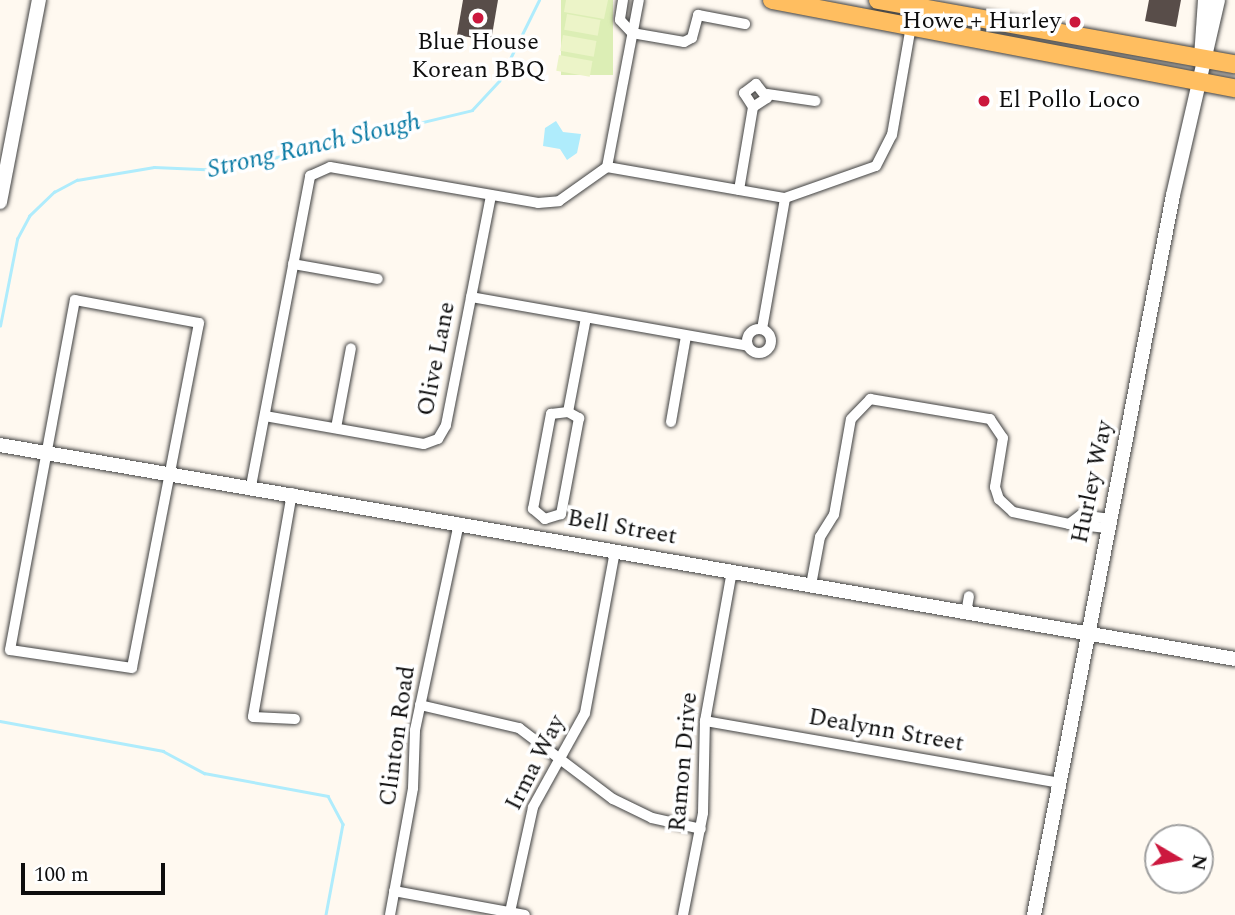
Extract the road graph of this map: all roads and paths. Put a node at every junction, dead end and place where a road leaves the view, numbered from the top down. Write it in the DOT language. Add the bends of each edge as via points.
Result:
graph roads {
  1 [pos="38,0"];
  2 [pos="623,0"];
  3 [pos="639,0"];
  4 [pos="772,0"];
  5 [pos="878,0"];
  6 [pos="1205,0"];
  7 [pos="1218,0"];
  8 [pos="978,18"];
  9 [pos="745,24"];
  10 [pos="911,26"];
  11 [pos="632,33"];
  12 [pos="1201,58"];
  13 [pos="1235,64"];
  14 [pos="1196,81"];
  15 [pos="1235,88"];
  16 [pos="767,94"];
  17 [pos="815,100"];
  18 [pos="754,107"];
  19 [pos="607,167"];
  20 [pos="739,190"];
  21 [pos="491,195"];
  22 [pos="0,198"];
  23 [pos="785,198"];
  24 [pos="293,264"];
  25 [pos="377,279"];
  26 [pos="471,297"];
  27 [pos="586,318"];
  28 [pos="762,329"];
  29 [pos="686,336"];
  30 [pos="748,346"];
  31 [pos="351,348"];
  32 [pos="568,412"];
  33 [pos="265,416"];
  34 [pos="671,422"];
  35 [pos="336,428"];
  36 [pos="0,445"];
  37 [pos="48,450"];
  38 [pos="169,471"];
  39 [pos="251,486"];
  40 [pos="292,493"];
  41 [pos="545,519"];
  42 [pos="459,523"];
  43 [pos="1107,524"];
  44 [pos="542,538"];
  45 [pos="615,551"];
  46 [pos="732,571"];
  47 [pos="811,585"];
  48 [pos="969,596"];
  49 [pos="966,613"];
  50 [pos="1087,635"];
  51 [pos="1235,659"];
  52 [pos="420,705"];
  53 [pos="295,719"];
  54 [pos="705,721"];
  55 [pos="561,758"];
  56 [pos="1060,782"];
  57 [pos="701,829"];
  58 [pos="394,891"];
  59 [pos="510,912"];
  60 [pos="390,915"];
  61 [pos="525,915"];
  62 [pos="683,915"];
  63 [pos="1034,915"];
  1 -- 22 [label="street"];
  2 -- 11 [label="street" via="620,20"];
  3 -- 11 [label="street"];
  4 -- 10 [label="main road"];
  5 -- 8 [label="main road"];
  6 -- 12 [label="street, Hurley Way"];
  7 -- 12 [label="street, Hurley Way"];
  8 -- 10 [label="main road" via="971,23 924,18"];
  8 -- 12 [label="main road"];
  9 -- 11 [label="street" via="698,15 692,38 684,42"];
  10 -- 14 [label="main road"];
  10 -- 23 [label="street" via="885,156 876,166"];
  11 -- 19 [label="street"];
  12 -- 13 [label="main road"];
  12 -- 14 [label="street, Hurley Way"];
  14 -- 15 [label="main road"];
  14 -- 43 [label="street, Hurley Way"];
  16 -- 17 [label="street"];
  16 -- 18 [label="street" via="764,104"];
  16 -- 18 [label="street" via="759,84 747,88 744,100"];
  18 -- 20 [label="street"];
  19 -- 20 [label="street"];
  19 -- 21 [label="street" via="553,202"];
  20 -- 23 [label="street"];
  21 -- 24 [label="street" via="336,168 318,170 308,181"];
  21 -- 26 [label="street, Olive Lane"];
  23 -- 28 [label="street"];
  24 -- 25 [label="street"];
  24 -- 33 [label="street"];
  26 -- 27 [label="street"];
  26 -- 35 [label="street, Olive Lane" via="446,425 438,439 424,444"];
  27 -- 29 [label="street"];
  27 -- 32 [label="street"];
  28 -- 30 [label="street" via="751,332"];
  28 -- 30 [label="street" via="771,337 768,349 758,353"];
  29 -- 30 [label="street"];
  29 -- 34 [label="street"];
  31 -- 35 [label="street"];
  32 -- 41 [label="street" via="579,418 561,514"];
  32 -- 41 [label="street" via="551,414 533,509"];
  33 -- 35 [label="street, Olive Lane"];
  33 -- 39 [label="street"];
  36 -- 37 [label="street, Bell Street"];
  37 -- 38 [label="street, Bell Street"];
  37 -- 38 [label="street" via="75,300 200,323"];
  37 -- 38 [label="street" via="10,650 132,668"];
  38 -- 39 [label="street, Bell Street"];
  39 -- 40 [label="street, Bell Street"];
  40 -- 42 [label="street, Bell Street"];
  40 -- 53 [label="street" via="253,717"];
  41 -- 44 [label="street"];
  42 -- 44 [label="street, Bell Street"];
  42 -- 52 [label="street, Clinton Road"];
  43 -- 47 [label="street" via="1082,515 1069,524 1013,512 999,499 995,486 1003,439 990,419 870,399 851,419 834,515 821,537"];
  43 -- 50 [label="street, Hurley Way"];
  44 -- 45 [label="street, Bell Street"];
  45 -- 46 [label="street, Bell Street"];
  45 -- 55 [label="street, Irma Way" via="585,713"];
  46 -- 47 [label="street, Bell Street"];
  46 -- 54 [label="street, Ramon Drive"];
  47 -- 49 [label="street, Bell Street"];
  48 -- 49 [label="street"];
  49 -- 50 [label="street, Bell Street"];
  50 -- 51 [label="street, Bell Street"];
  50 -- 56 [label="street, Hurley Way"];
  52 -- 55 [label="street" via="505,722"];
  52 -- 58 [label="street, Clinton Road" via="413,788"];
  54 -- 56 [label="street, Dealynn Street"];
  54 -- 57 [label="street, Ramon Drive"];
  55 -- 57 [label="street" via="632,810"];
  55 -- 59 [label="street, Irma Way" via="533,807"];
  56 -- 63 [label="street, Hurley Way"];
  57 -- 62 [label="street, Ramon Drive"];
  58 -- 59 [label="street"];
  58 -- 60 [label="street, Clinton Road"];
  59 -- 61 [label="street"];
}
